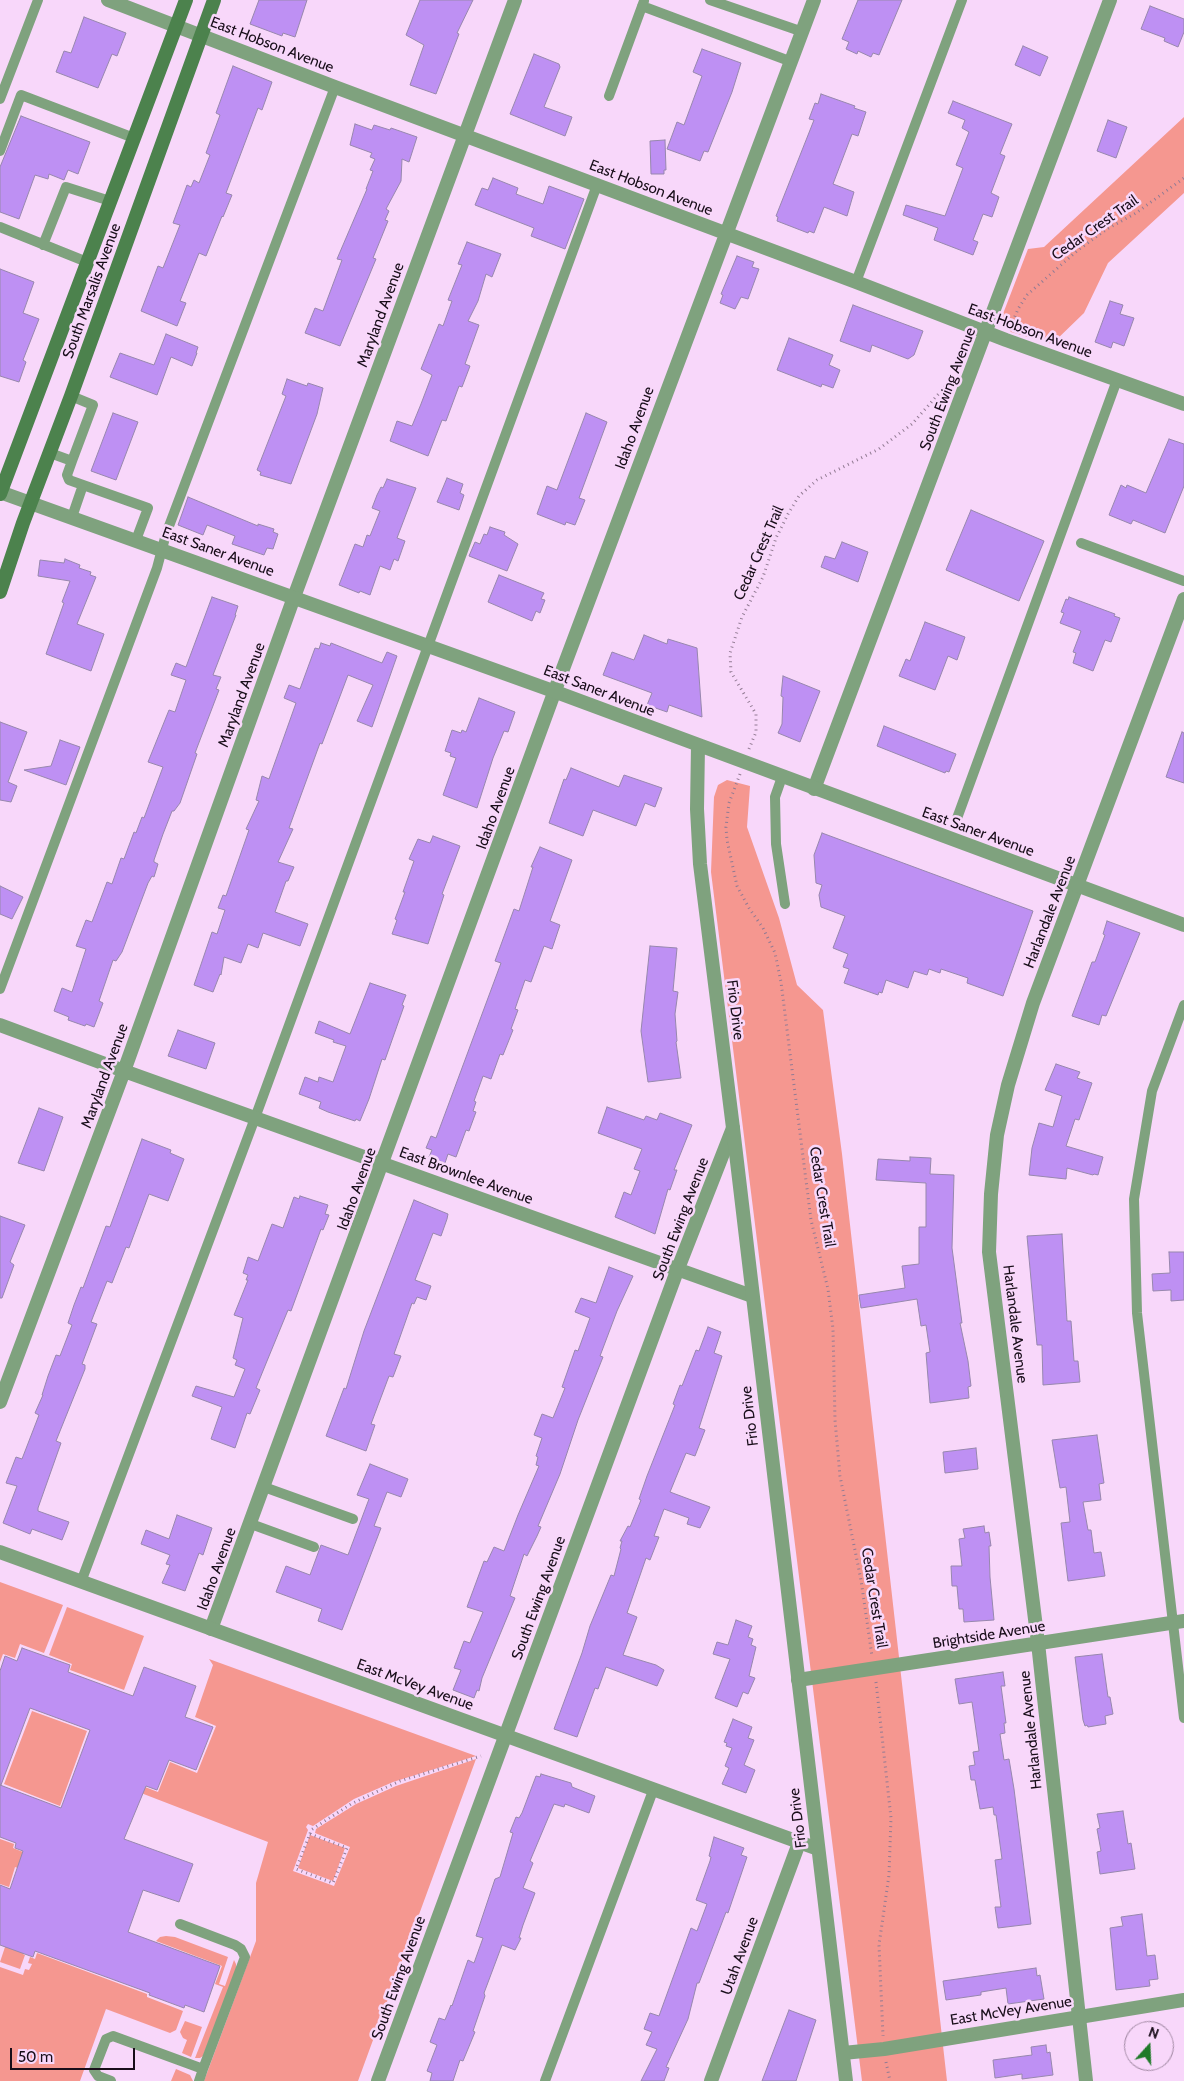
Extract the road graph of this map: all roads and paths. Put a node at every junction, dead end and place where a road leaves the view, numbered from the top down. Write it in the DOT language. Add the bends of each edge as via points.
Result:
graph roads {
  1 [pos="38,0"];
  2 [pos="108,0"];
  3 [pos="186,0"];
  4 [pos="214,0"];
  5 [pos="515,0"];
  6 [pos="710,0"];
  7 [pos="814,0"];
  8 [pos="962,0"];
  9 [pos="1110,0"];
  10 [pos="643,3"];
  11 [pos="176,26"];
  12 [pos="803,32"];
  13 [pos="201,35"];
  14 [pos="792,62"];
  15 [pos="335,87"];
  16 [pos="609,96"];
  17 [pos="0,100"];
  18 [pos="464,135"];
  19 [pos="134,138"];
  20 [pos="0,151"];
  21 [pos="1184,178"];
  22 [pos="597,185"];
  23 [pos="110,202"];
  24 [pos="0,227"];
  25 [pos="726,233"];
  26 [pos="43,245"];
  27 [pos="87,262"];
  28 [pos="856,282"];
  29 [pos="1010,328"];
  30 [pos="986,333"];
  31 [pos="1117,380"];
  32 [pos="950,381"];
  33 [pos="71,396"];
  34 [pos="1184,404"];
  35 [pos="50,453"];
  36 [pos="72,461"];
  37 [pos="83,485"];
  38 [pos="0,493"];
  39 [pos="31,503"];
  40 [pos="72,517"];
  41 [pos="136,540"];
  42 [pos="1082,543"];
  43 [pos="163,550"];
  44 [pos="1184,581"];
  45 [pos="0,592"];
  46 [pos="294,597"];
  47 [pos="1184,599"];
  48 [pos="427,646"];
  49 [pos="556,692"];
  50 [pos="698,746"];
  51 [pos="749,749"];
  52 [pos="782,777"];
  53 [pos="738,778"];
  54 [pos="814,789"];
  55 [pos="956,821"];
  56 [pos="1077,885"];
  57 [pos="785,904"];
  58 [pos="1184,925"];
  59 [pos="0,988"];
  60 [pos="1184,1005"];
  61 [pos="0,1025"];
  62 [pos="124,1071"];
  63 [pos="255,1118"];
  64 [pos="734,1128"];
  65 [pos="383,1164"];
  66 [pos="677,1271"];
  67 [pos="752,1296"];
  68 [pos="0,1402"];
  69 [pos="264,1488"];
  70 [pos="353,1519"];
  71 [pos="251,1524"];
  72 [pos="314,1547"];
  73 [pos="0,1552"];
  74 [pos="81,1582"];
  75 [pos="1178,1622"];
  76 [pos="211,1630"];
  77 [pos="1038,1643"];
  78 [pos="873,1661"];
  79 [pos="875,1677"];
  80 [pos="798,1680"];
  81 [pos="1184,1718"];
  82 [pos="506,1735"];
  83 [pos="481,1756"];
  84 [pos="654,1788"];
  85 [pos="310,1834"];
  86 [pos="799,1843"];
  87 [pos="818,1849"];
  88 [pos="180,1924"];
  89 [pos="1184,2000"];
  90 [pos="1078,2016"];
  91 [pos="883,2039"];
  92 [pos="843,2054"];
  93 [pos="885,2056"];
  94 [pos="203,2069"];
  95 [pos="111,2081"];
  96 [pos="199,2081"];
  97 [pos="378,2081"];
  98 [pos="546,2081"];
  99 [pos="711,2081"];
  100 [pos="846,2081"];
  101 [pos="890,2081"];
  102 [pos="1086,2081"];
  1 -- 17 [label="lane"];
  2 -- 11 [label="street, East Hobson Avenue"];
  3 -- 11 [label="main road, South Marsalis Avenue"];
  4 -- 13 [label="main road, South Marsalis Avenue"];
  5 -- 18 [label="street, Maryland Avenue"];
  6 -- 12 [label="lane"];
  7 -- 12 [label="street, Idaho Avenue"];
  8 -- 28 [label="lane"];
  9 -- 30 [label="street, South Ewing Avenue"];
  10 -- 14 [label="lane"];
  10 -- 16 [label="lane"];
  11 -- 13 [label="street, East Hobson Avenue"];
  11 -- 19 [label="main road, South Marsalis Avenue"];
  12 -- 14 [label="street, Idaho Avenue"];
  13 -- 15 [label="street, East Hobson Avenue"];
  13 -- 33 [label="main road, South Marsalis Avenue"];
  14 -- 25 [label="street, Idaho Avenue"];
  15 -- 18 [label="street, East Hobson Avenue"];
  15 -- 43 [label="lane" via="166,534"];
  18 -- 22 [label="street, East Hobson Avenue"];
  18 -- 46 [label="street, Maryland Avenue"];
  19 -- 20 [label="lane" via="21,95"];
  19 -- 23 [label="main road, South Marsalis Avenue"];
  21 -- 29 [label="path, Cedar Crest Trail" via="1078,250 1036,285 1018,309"];
  22 -- 25 [label="street, East Hobson Avenue"];
  22 -- 48 [label="lane"];
  23 -- 26 [label="lane" via="66,187"];
  23 -- 27 [label="main road, South Marsalis Avenue"];
  24 -- 26 [label="lane"];
  25 -- 28 [label="street, East Hobson Avenue"];
  25 -- 49 [label="street, Idaho Avenue"];
  26 -- 27 [label="lane"];
  27 -- 38 [label="main road, South Marsalis Avenue"];
  28 -- 30 [label="street, East Hobson Avenue"];
  30 -- 31 [label="street, East Hobson Avenue"];
  30 -- 54 [label="street, South Ewing Avenue"];
  31 -- 34 [label="street, East Hobson Avenue"];
  31 -- 55 [label="lane"];
  32 -- 51 [label="path, Cedar Crest Trail" via="912,424 879,449 816,480 799,496 788,514 763,577 742,617 730,653 732,672 756,714 756,732"];
  33 -- 35 [label="main road, South Marsalis Avenue"];
  33 -- 36 [label="lane" via="93,405"];
  35 -- 36 [label="lane"];
  35 -- 39 [label="main road, South Marsalis Avenue"];
  36 -- 37 [label="lane" via="67,475 69,480"];
  37 -- 40 [label="lane"];
  37 -- 41 [label="lane" via="148,508"];
  38 -- 39 [label="street, East Saner Avenue"];
  39 -- 40 [label="street, East Saner Avenue"];
  39 -- 45 [label="main road, South Marsalis Avenue"];
  40 -- 41 [label="street, East Saner Avenue"];
  41 -- 43 [label="street, East Saner Avenue"];
  42 -- 44 [label="lane"];
  43 -- 46 [label="street, East Saner Avenue"];
  43 -- 59 [label="lane"];
  46 -- 48 [label="street, East Saner Avenue"];
  46 -- 62 [label="street, Maryland Avenue"];
  47 -- 56 [label="street, Harlandale Avenue"];
  48 -- 49 [label="street, East Saner Avenue"];
  48 -- 63 [label="lane"];
  49 -- 50 [label="street, East Saner Avenue"];
  49 -- 65 [label="street, Idaho Avenue"];
  50 -- 52 [label="street, East Saner Avenue"];
  50 -- 64 [label="street, Frio Drive" via="700,864"];
  52 -- 54 [label="street, East Saner Avenue"];
  52 -- 57 [label="lane" via="775,797 776,844"];
  53 -- 78 [label="path, Cedar Crest Trail" via="729,804 727,840 737,886 775,953 781,982 811,1220 828,1289 833,1329 840,1476"];
  54 -- 56 [label="street, East Saner Avenue"];
  56 -- 58 [label="street, East Saner Avenue"];
  56 -- 77 [label="street, Harlandale Avenue" via="1033,1003 1008,1085 997,1135 991,1194 989,1252"];
  60 -- 75 [label="lane" via="1152,1091 1134,1199 1137,1313"];
  61 -- 62 [label="street, East Brownlee Avenue"];
  62 -- 63 [label="street, East Brownlee Avenue"];
  62 -- 68 [label="street, Maryland Avenue"];
  63 -- 65 [label="street, East Brownlee Avenue"];
  63 -- 74 [label="lane"];
  64 -- 66 [label="street, South Ewing Avenue"];
  64 -- 67 [label="street, Frio Drive"];
  65 -- 66 [label="street, East Brownlee Avenue"];
  65 -- 69 [label="street, Idaho Avenue"];
  66 -- 67 [label="street, East Brownlee Avenue"];
  66 -- 82 [label="street, South Ewing Avenue"];
  67 -- 80 [label="street, Frio Drive"];
  69 -- 70 [label="lane"];
  69 -- 71 [label="street, Idaho Avenue"];
  71 -- 72 [label="lane"];
  71 -- 76 [label="street, Idaho Avenue"];
  73 -- 74 [label="street, East McVey Avenue"];
  74 -- 76 [label="street, East McVey Avenue"];
  75 -- 77 [label="street, Brightside Avenue"];
  75 -- 81 [label="lane"];
  76 -- 82 [label="street, East McVey Avenue"];
  77 -- 80 [label="street, Brightside Avenue"];
  77 -- 90 [label="street, Harlandale Avenue"];
  79 -- 91 [label="path" via="891,1818 889,1875 878,1945"];
  80 -- 87 [label="street, Frio Drive"];
  82 -- 84 [label="street, East McVey Avenue"];
  82 -- 97 [label="street, South Ewing Avenue"];
  83 -- 85 [label="path" via="400,1781 351,1804 311,1830"];
  84 -- 86 [label="street, East McVey Avenue"];
  84 -- 98 [label="lane"];
  85 -- 85 [label="path" via="296,1869 333,1883 347,1848"];
  86 -- 87 [label="street, East McVey Avenue"];
  86 -- 99 [label="street, Utah Avenue"];
  87 -- 92 [label="street, Frio Drive"];
  88 -- 94 [label="lane" via="235,1945 245,1957"];
  89 -- 90 [label="street, East McVey Avenue"];
  90 -- 92 [label="street, East McVey Avenue"];
  90 -- 102 [label="street, Harlandale Avenue"];
  92 -- 100 [label="street, Frio Drive"];
  93 -- 101 [label="path"];
  94 -- 95 [label="lane" via="113,2036 106,2039 94,2070 98,2076"];
  94 -- 96 [label="lane"];
}
